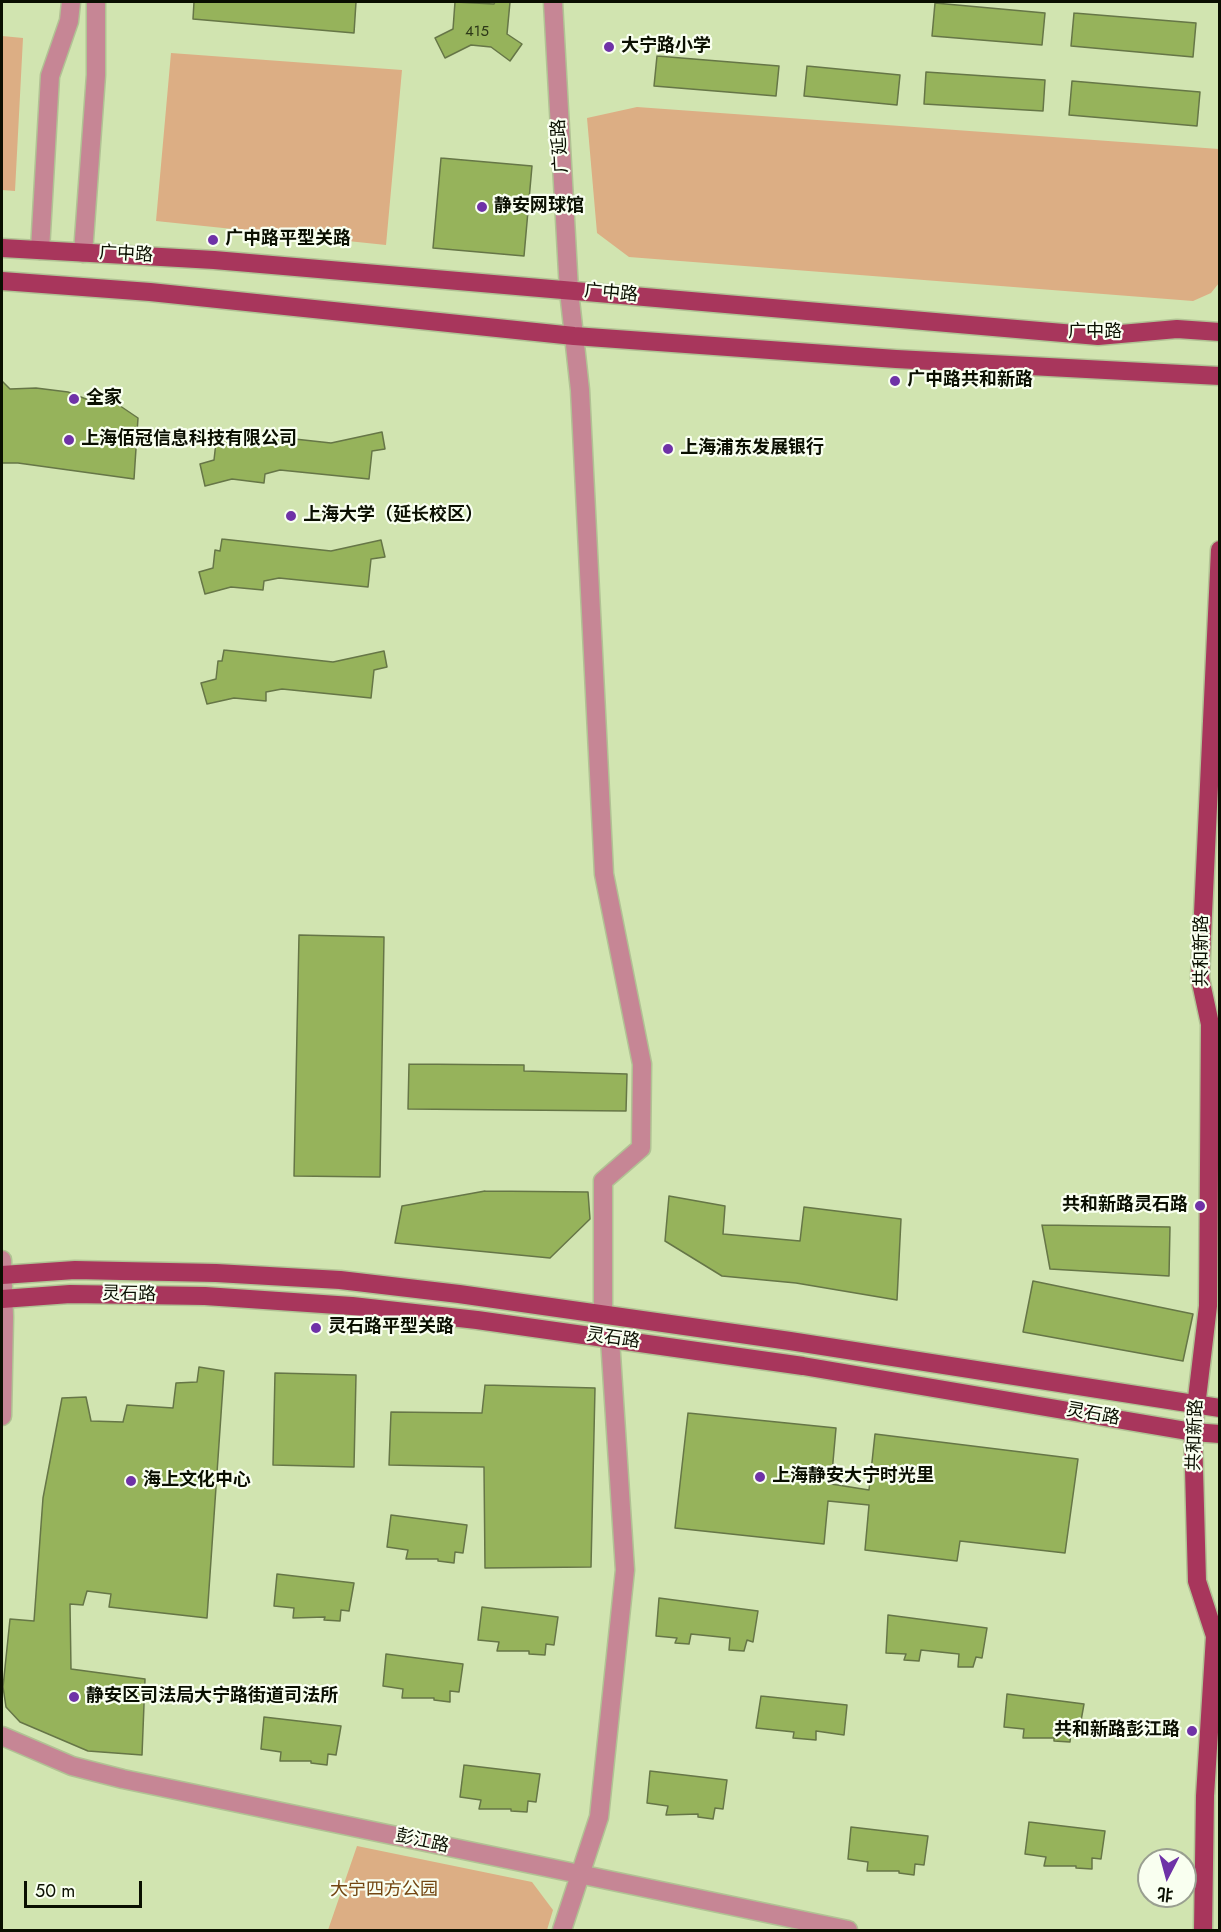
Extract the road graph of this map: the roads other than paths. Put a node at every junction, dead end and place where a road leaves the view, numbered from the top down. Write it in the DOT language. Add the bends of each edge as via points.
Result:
graph roads {
  1 [pos="71,2"];
  2 [pos="96,2"];
  3 [pos="553,2"];
  4 [pos="2,248"];
  5 [pos="40,250"];
  6 [pos="83,253"];
  7 [pos="2,281"];
  8 [pos="569,291"];
  9 [pos="1220,332"];
  10 [pos="574,336"];
  11 [pos="1220,376"];
  12 [pos="1220,550"];
  13 [pos="1215,1031"];
  14 [pos="1220,1202"];
  15 [pos="1207,1221"];
  16 [pos="2,1260"];
  17 [pos="2,1275"];
  18 [pos="2,1299"];
  19 [pos="603,1314"];
  20 [pos="609,1339"];
  21 [pos="1196,1405"];
  22 [pos="1220,1408"];
  23 [pos="2,1416"];
  24 [pos="1193,1432"];
  25 [pos="1220,1434"];
  26 [pos="1220,1617"];
  27 [pos="1215,1635"];
  28 [pos="2,1737"];
  29 [pos="581,1875"];
  30 [pos="562,1930"];
  31 [pos="848,1930"];
  32 [pos="1203,1930"];
  1 -- 5 [label="street" via="69,21 50,76"];
  2 -- 6 [label="street" via="96,75"];
  3 -- 8 [label="street, 广延路"];
  4 -- 5 [label="main road, 广中路"];
  5 -- 6 [label="main road, 广中路"];
  6 -- 8 [label="main road, 广中路" via="214,260"];
  7 -- 10 [label="main road, 广中路" via="150,292"];
  8 -- 9 [label="main road, 广中路" via="1098,336 1177,329"];
  8 -- 10 [label="street, 广延路"];
  10 -- 11 [label="main road, 广中路"];
  10 -- 19 [label="street, 广延路" via="580,390 603,873 642,1064 641,1148 603,1181"];
  12 -- 13 [label="main road, 共和新路" via="1200,978"];
  13 -- 15 [label="main road, 共和新路"];
  14 -- 15 [label="main road"];
  15 -- 21 [label="main road, 共和新路" via="1208,1306"];
  16 -- 17 [label="street"];
  17 -- 18 [label="street"];
  17 -- 19 [label="main road, 灵石路" via="75,1270 340,1280"];
  18 -- 20 [label="main road, 灵石路" via="70,1294 205,1296 352,1306"];
  18 -- 23 [label="street"];
  19 -- 21 [label="main road, 灵石路"];
  20 -- 24 [label="main road, 灵石路" via="802,1366"];
  20 -- 29 [label="street" via="625,1570 599,1817"];
  21 -- 22 [label="main road, 灵石路"];
  21 -- 24 [label="main road, 共和新路"];
  24 -- 25 [label="main road, 灵石路"];
  24 -- 27 [label="main road, 共和新路" via="1197,1581"];
  26 -- 27 [label="main road, 共和新路"];
  27 -- 32 [label="main road, 共和新路" via="1205,1796"];
  28 -- 29 [label="street, 彭江路" via="72,1766 123,1779"];
  29 -- 30 [label="street"];
  29 -- 31 [label="street, 彭江路"];
}
